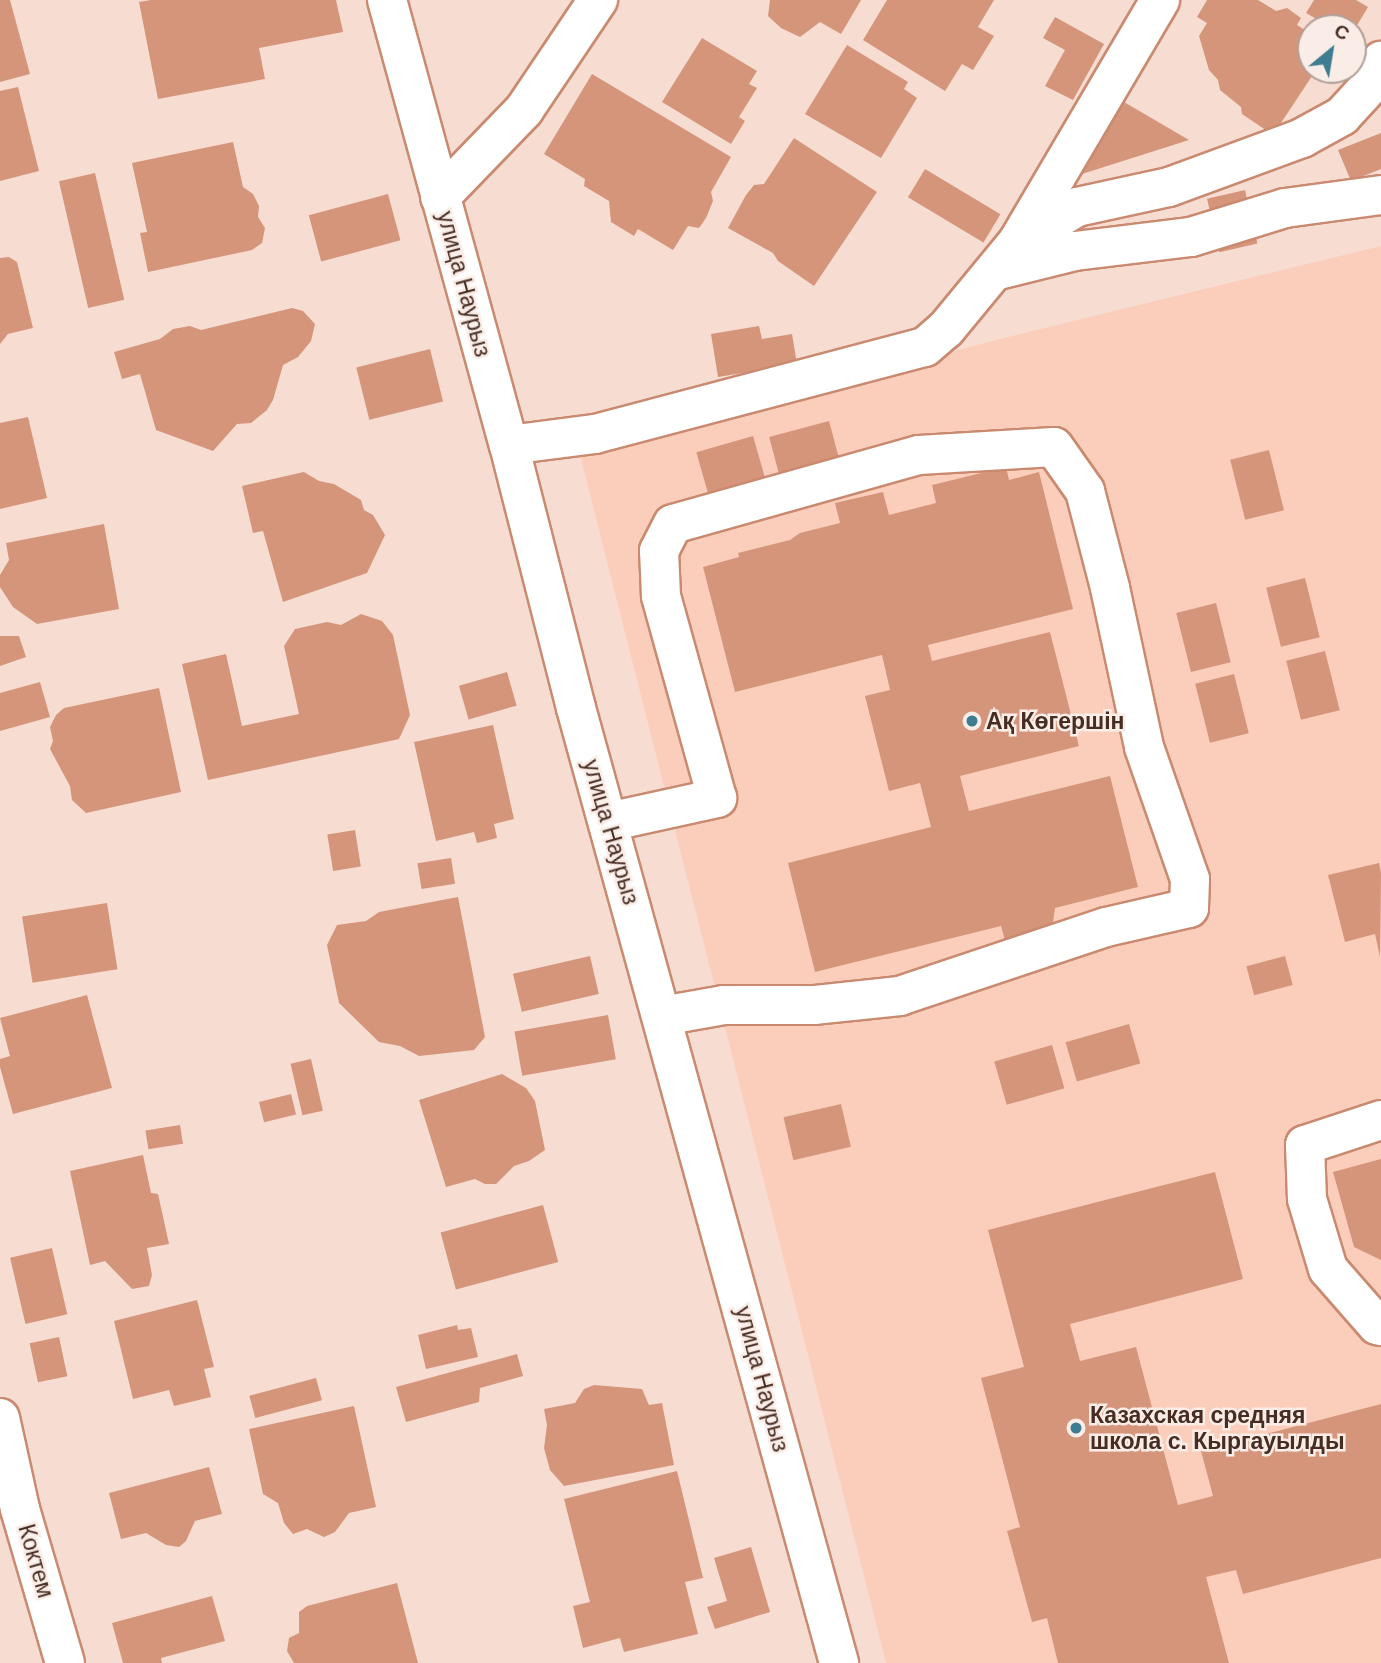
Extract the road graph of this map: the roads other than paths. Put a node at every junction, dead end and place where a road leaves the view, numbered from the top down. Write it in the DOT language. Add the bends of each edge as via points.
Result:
graph roads {
  1 [pos="387,0"];
  2 [pos="598,0"];
  3 [pos="1160,0"];
  4 [pos="1381,61"];
  5 [pos="1381,195"];
  6 [pos="440,197"];
  7 [pos="1005,257"];
  8 [pos="509,445"];
  9 [pos="608,822"];
  10 [pos="663,1016"];
  11 [pos="1381,1120"];
  12 [pos="1381,1326"];
  13 [pos="0,1418"];
  14 [pos="65,1663"];
  15 [pos="839,1663"];
  1 -- 6 [label="street, улица Наурыз"];
  2 -- 6 [label="street" via="524,110"];
  3 -- 7 [label="street"];
  4 -- 7 [label="street" via="1376,79 1342,116 1302,138 1169,187 1077,207"];
  5 -- 7 [label="street" via="1285,208 1191,237"];
  6 -- 8 [label="street, улица Наурыз"];
  7 -- 8 [label="street" via="946,329 925,347 595,434"];
  8 -- 9 [label="street, улица Наурыз"];
  9 -- 10 [label="street, улица Наурыз"];
  9 -- 10 [label="street" via="717,798 661,596 659,551 673,524 919,455 1054,447 1085,491 1144,747 1190,879 1189,908 1106,927 900,996 815,1005 724,1005"];
  10 -- 15 [label="street, улица Наурыз"];
  11 -- 12 [label="street" via="1304,1145 1307,1199 1328,1269"];
  13 -- 14 [label="street, Коктем" via="20,1509"];
}
